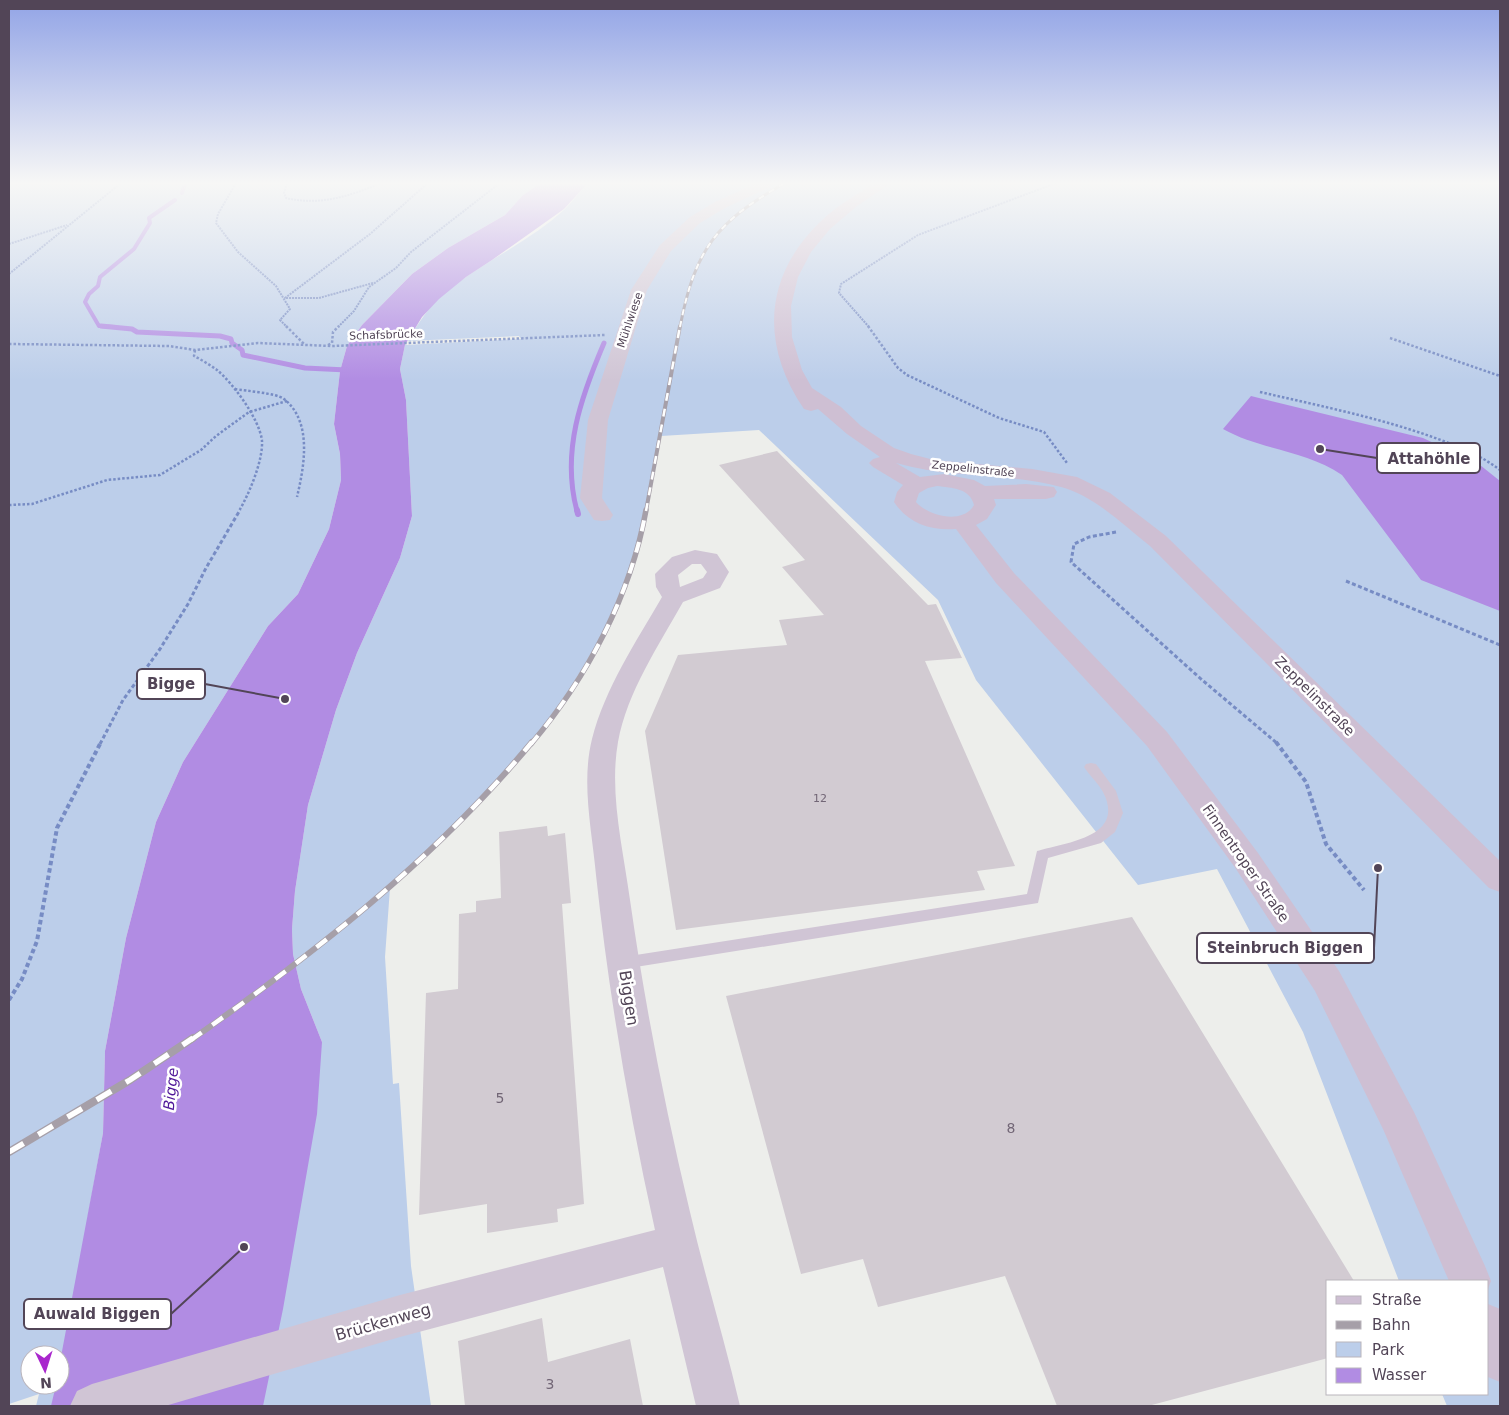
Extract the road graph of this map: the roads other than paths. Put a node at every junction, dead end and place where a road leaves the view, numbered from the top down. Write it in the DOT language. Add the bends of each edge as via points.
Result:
graph roads {
  1 [pos="664,249"];
  2 [pos="804,249"];
  3 [pos="802,390"];
  4 [pos="918,484"];
  5 [pos="980,493"];
  6 [pos="602,515"];
  7 [pos="961,521"];
  8 [pos="1133,523"];
  9 [pos="674,597"];
  10 [pos="1091,767"];
  11 [pos="1500,880"];
  12 [pos="624,963"];
  13 [pos="676,1244"];
  14 [pos="1470,1280"];
  15 [pos="1489,1329"];
  16 [pos="1500,1360"];
  17 [pos="92,1406"];
  18 [pos="718,1406"];
  1 -- 6 [label="street, Mühlwiese" via="640,290 598,420 591,498"];
  2 -- 3 [label="main road" via="786,281 781,320 791,366"];
  3 -- 4 [label="main road" via="824,423 836,433"];
  3 -- 8 [label="main road, Zeppelinstraße" via="834,411 854,430 904,459 934,466 1032,475 1070,482 1102,498"];
  4 -- 5 [label="main road" via="951,481"];
  4 -- 7 [label="main road" via="905,494 905,502 914,512 930,520"];
  5 -- 7 [label="main road" via="985,506 979,514"];
  5 -- 8 [label="main road, Zeppelinstraße" via="1026,491 1081,498"];
  7 -- 14 [label="main road, Finnentroper Straße" via="1005,578 1157,739 1247,860 1327,982 1356,1036 1405,1133"];
  8 -- 11 [label="main road, Zeppelinstraße" via="1158,541"];
  9 -- 12 [label="street, Biggen" via="617,705 605,740 601,782"];
  10 -- 12 [label="lane" via="1109,791 1116,813 1110,828 1096,839 1042,855 1033,899"];
  12 -- 13 [label="street, Biggen" via="641,1077"];
  13 -- 17 [label="street, Brückenweg" via="400,1316"];
  13 -- 18 [label="street, Biggen"];
  15 -- 16 [label="main road"];
}
